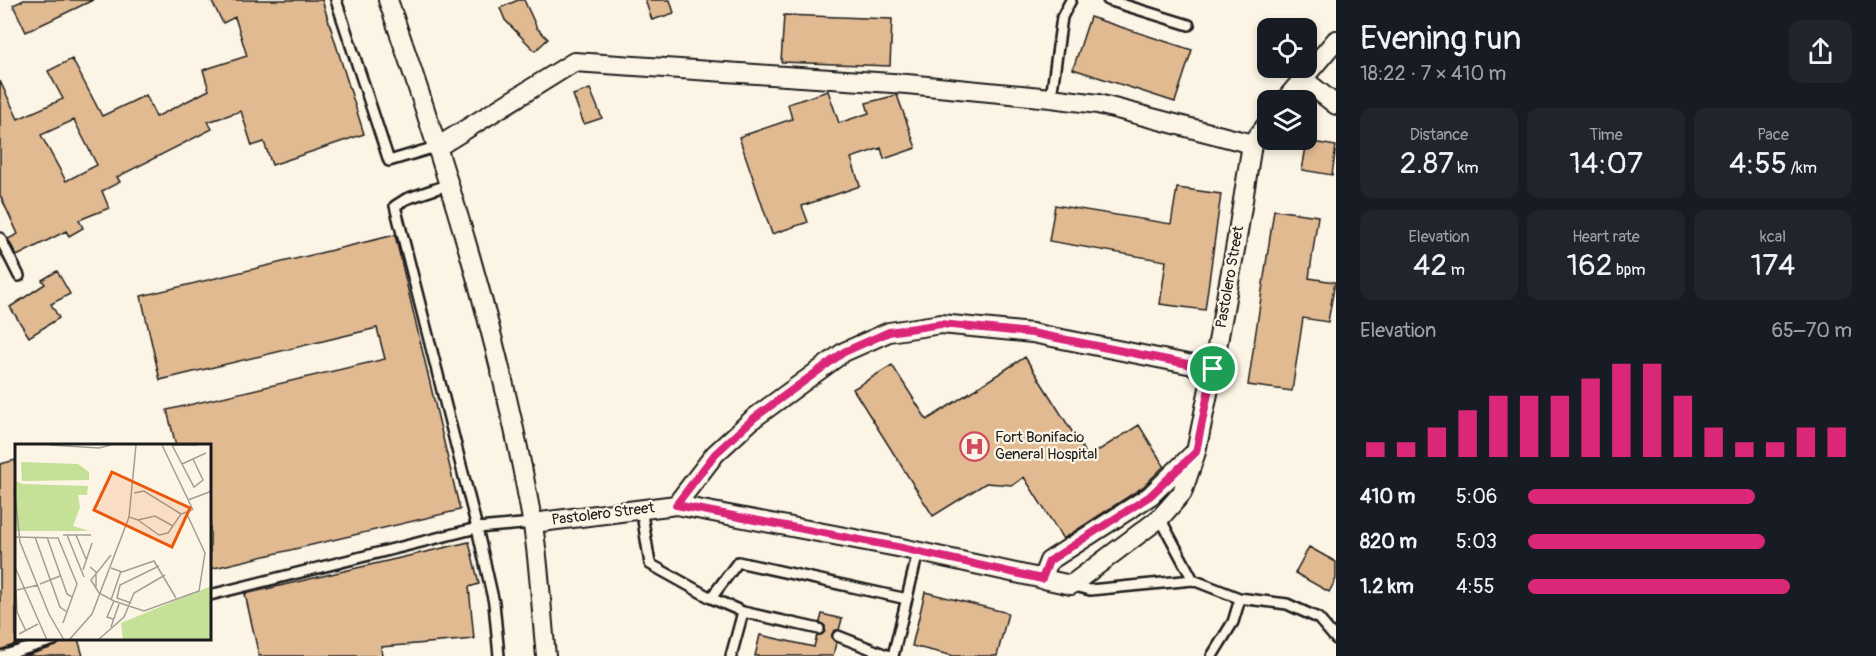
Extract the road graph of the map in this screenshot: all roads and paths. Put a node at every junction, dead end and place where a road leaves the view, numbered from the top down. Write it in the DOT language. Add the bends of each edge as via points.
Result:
graph roads {
  1 [pos="336,0"];
  2 [pos="387,0"];
  3 [pos="1071,0"];
  4 [pos="1108,0"];
  5 [pos="1189,25"];
  6 [pos="1336,40"];
  7 [pos="1317,61"];
  8 [pos="1302,78"];
  9 [pos="1293,90"];
  10 [pos="1052,98"];
  11 [pos="1336,105"];
  12 [pos="1257,137"];
  13 [pos="1252,144"];
  14 [pos="439,146"];
  15 [pos="450,184"];
  16 [pos="0,237"];
  17 [pos="19,276"];
  18 [pos="1213,369"];
  19 [pos="1196,452"];
  20 [pos="676,505"];
  21 [pos="641,508"];
  22 [pos="1160,518"];
  23 [pos="533,523"];
  24 [pos="477,528"];
  25 [pos="918,552"];
  26 [pos="1042,579"];
  27 [pos="1193,580"];
  28 [pos="1071,585"];
  29 [pos="212,594"];
  30 [pos="711,598"];
  31 [pos="1240,598"];
  32 [pos="907,599"];
  33 [pos="743,612"];
  34 [pos="819,629"];
  35 [pos="838,636"];
  36 [pos="1336,639"];
  37 [pos="48,641"];
  38 [pos="2,656"];
  39 [pos="499,656"];
  40 [pos="546,656"];
  41 [pos="731,656"];
  42 [pos="891,656"];
  43 [pos="1212,656"];
  1 -- 14 [label="lane" via="389,161"];
  2 -- 14 [label="street"];
  3 -- 10 [label="lane" via="1062,17"];
  4 -- 5 [label="lane"];
  6 -- 7 [label="street"];
  8 -- 9 [label="street"];
  8 -- 11 [label="street"];
  10 -- 13 [label="street" via="1098,104"];
  10 -- 14 [label="street" via="907,84 574,62"];
  12 -- 13 [label="street, Pastolero Street"];
  13 -- 18 [label="street, Pastolero Street"];
  14 -- 15 [label="street"];
  15 -- 23 [label="street" via="502,374"];
  15 -- 24 [label="lane" via="395,206"];
  16 -- 17 [label="lane"];
  18 -- 19 [label="street"];
  18 -- 20 [label="street, Pastolero Street" via="1032,333 941,324 889,332 844,352 754,418 715,454"];
  19 -- 22 [label="street" via="1182,493"];
  19 -- 26 [label="street" via="1150,496 1049,561"];
  20 -- 21 [label="street, Pastolero Street"];
  20 -- 25 [label="street"];
  21 -- 23 [label="street, Pastolero Street"];
  21 -- 30 [label="lane" via="650,564"];
  22 -- 27 [label="lane"];
  22 -- 28 [label="street"];
  23 -- 24 [label="lane"];
  23 -- 40 [label="street"];
  24 -- 29 [label="lane"];
  24 -- 39 [label="lane" via="494,603"];
  25 -- 26 [label="street"];
  25 -- 32 [label="lane"];
  26 -- 28 [label="street"];
  27 -- 28 [label="lane" via="1090,590"];
  27 -- 31 [label="lane"];
  30 -- 32 [label="lane" via="738,562"];
  30 -- 33 [label="lane"];
  31 -- 36 [label="lane" via="1287,604 1318,618"];
  31 -- 43 [label="lane" via="1233,622"];
  32 -- 42 [label="lane"];
  33 -- 34 [label="lane"];
  33 -- 41 [label="lane"];
  35 -- 42 [label="lane"];
  37 -- 38 [label="lane"];
}
